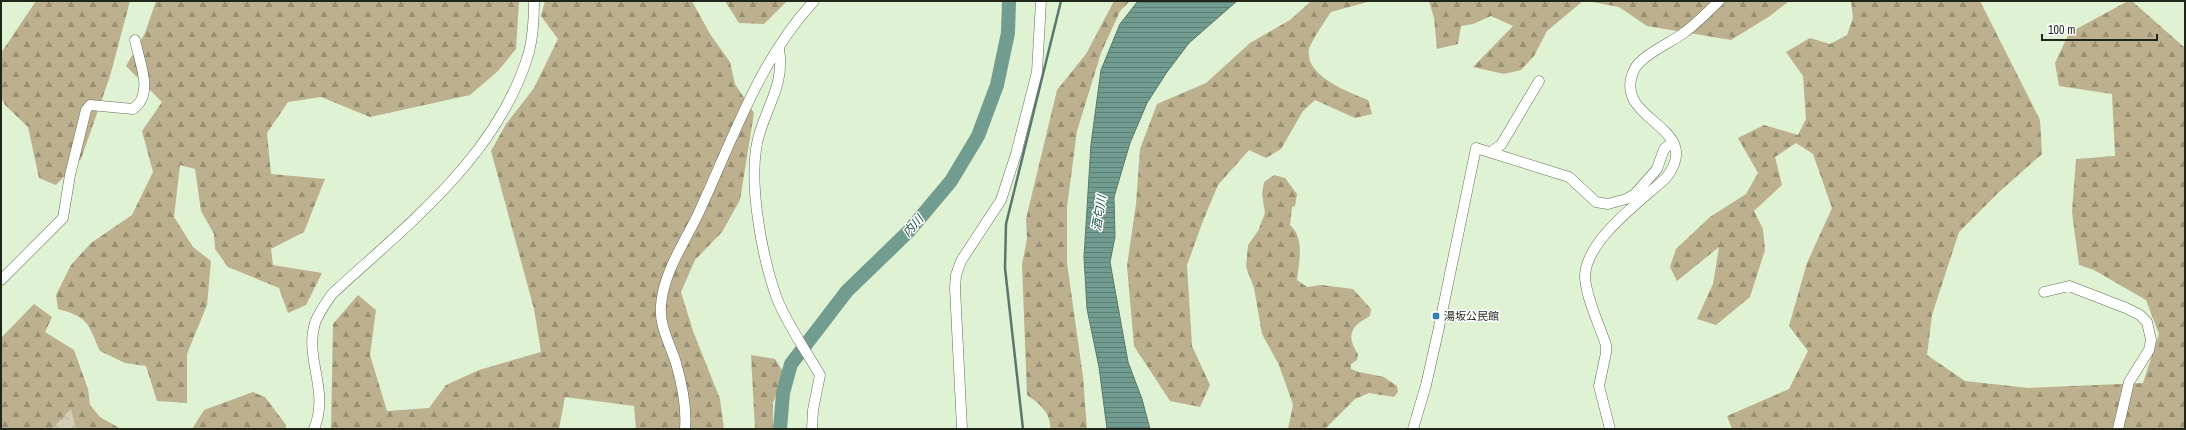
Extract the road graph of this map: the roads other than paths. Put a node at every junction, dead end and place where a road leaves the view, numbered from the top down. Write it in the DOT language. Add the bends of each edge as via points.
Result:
graph roads {
  1 [pos="534,1"];
  2 [pos="814,1"];
  3 [pos="1042,1"];
  4 [pos="1719,1"];
  5 [pos="136,40"];
  6 [pos="779,49"];
  7 [pos="1539,81"];
  8 [pos="1673,142"];
  9 [pos="1492,151"];
  10 [pos="1,280"];
  11 [pos="2044,292"];
  12 [pos="314,429"];
  13 [pos="685,429"];
  14 [pos="812,429"];
  15 [pos="962,429"];
  16 [pos="1413,429"];
  17 [pos="1610,429"];
  18 [pos="2118,429"];
  1 -- 12 [label="street" via="529,51 506,106 489,135 467,164 436,197 332,294 321,310 312,339 320,390 320,406"];
  2 -- 6 [label="street" via="796,21"];
  3 -- 15 [label="street" via="1037,72 1008,180 1001,200 969,249 956,275"];
  4 -- 8 [label="street" via="1685,32 1641,61 1632,76 1630,89 1634,103 1662,127"];
  5 -- 10 [label="street" via="145,87 140,105 133,109 90,105 86,110 70,175 63,218"];
  6 -- 13 [label="street" via="754,89 713,182 666,277 661,318 681,383"];
  6 -- 14 [label="street" via="781,61 778,88 760,131 756,148 755,191 776,297 820,375 812,410"];
  7 -- 9 [label="street" via="1501,145"];
  8 -- 9 [label="street" via="1664,149 1657,169 1635,194 1608,204 1596,202 1569,177 1526,165"];
  8 -- 17 [label="street" via="1676,156 1671,173 1604,236 1592,251 1587,266 1587,289 1606,345 1599,386"];
  9 -- 16 [label="street" via="1476,148 1436,344"];
  11 -- 18 [label="street" via="2069,286 2126,308 2147,322 2151,340 2149,350 2129,382"];
}
